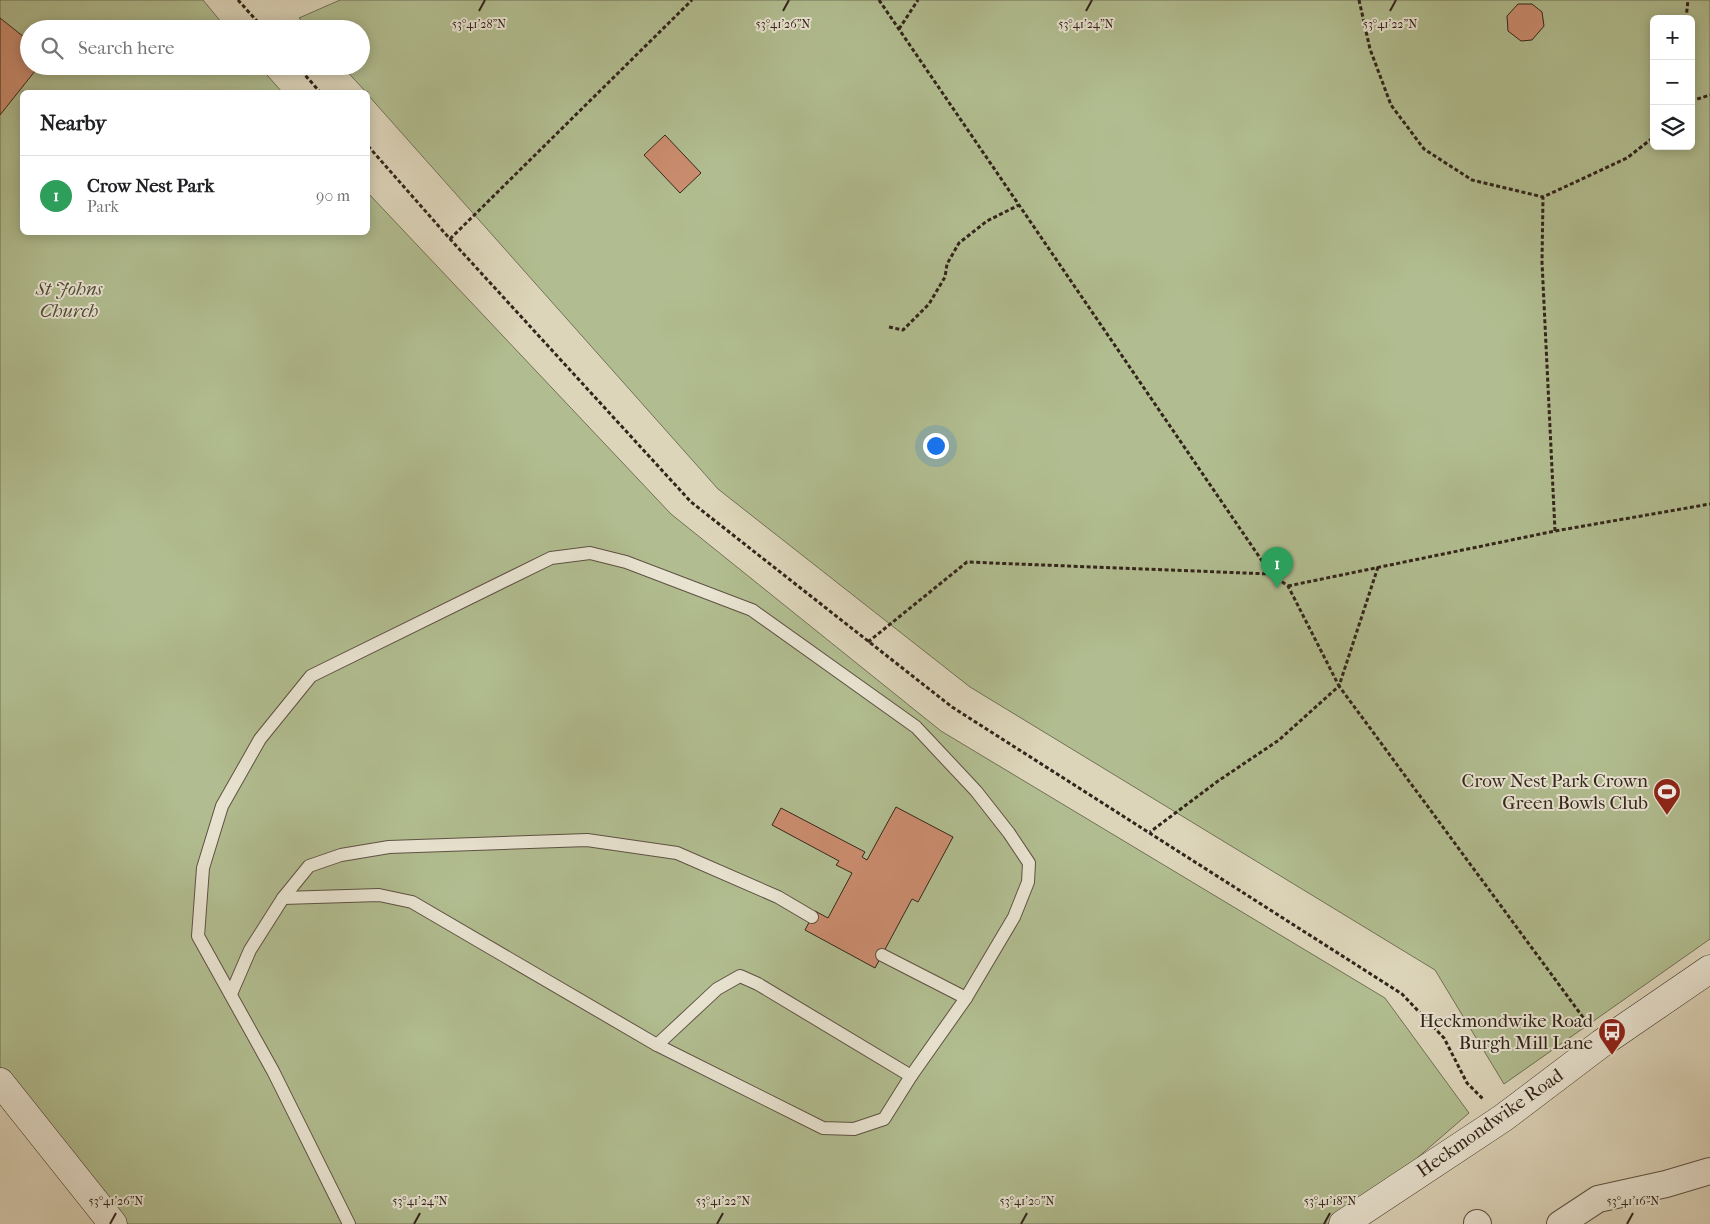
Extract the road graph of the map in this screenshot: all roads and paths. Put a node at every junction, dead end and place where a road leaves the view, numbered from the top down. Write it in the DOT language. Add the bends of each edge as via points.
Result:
graph roads {
  1 [pos="238,0"];
  2 [pos="692,0"];
  3 [pos="879,0"];
  4 [pos="918,0"];
  5 [pos="1359,0"];
  6 [pos="1688,0"];
  7 [pos="1686,15"];
  8 [pos="256,20"];
  9 [pos="899,29"];
  10 [pos="305,75"];
  11 [pos="318,90"];
  12 [pos="1710,95"];
  13 [pos="1695,100"];
  14 [pos="1650,140"];
  15 [pos="370,148"];
  16 [pos="1543,197"];
  17 [pos="1019,205"];
  18 [pos="450,239"];
  19 [pos="889,327"];
  20 [pos="1710,504"];
  21 [pos="1555,531"];
  22 [pos="1378,567"];
  23 [pos="1271,574"];
  24 [pos="1288,586"];
  25 [pos="868,642"];
  26 [pos="1339,686"];
  27 [pos="1150,832"];
  28 [pos="283,898"];
  29 [pos="812,917"];
  30 [pos="882,955"];
  31 [pos="1710,970"];
  32 [pos="231,994"];
  33 [pos="966,998"];
  34 [pos="1602,1043"];
  35 [pos="657,1045"];
  36 [pos="911,1076"];
  37 [pos="0,1082"];
  38 [pos="1503,1118"];
  39 [pos="1710,1171"];
  40 [pos="113,1224"];
  41 [pos="349,1224"];
  42 [pos="1344,1224"];
  43 [pos="1560,1224"];
  1 -- 8 [label="path"];
  2 -- 18 [label="path"];
  3 -- 9 [label="path"];
  4 -- 9 [label="path"];
  5 -- 16 [label="path" via="1370,49 1391,105 1424,149 1472,180"];
  6 -- 7 [label="path"];
  9 -- 17 [label="path"];
  10 -- 11 [label="path"];
  12 -- 13 [label="path"];
  14 -- 16 [label="path" via="1627,158"];
  15 -- 18 [label="path"];
  16 -- 21 [label="path" via="1542,262"];
  17 -- 19 [label="path" via="987,221 959,243 929,304 903,330"];
  17 -- 23 [label="path"];
  18 -- 25 [label="path" via="691,502"];
  20 -- 21 [label="path"];
  21 -- 22 [label="path"];
  22 -- 24 [label="path"];
  22 -- 26 [label="path"];
  23 -- 24 [label="path"];
  23 -- 25 [label="path" via="967,562"];
  24 -- 26 [label="path"];
  25 -- 27 [label="path" via="952,707"];
  26 -- 27 [label="path" via="1279,740"];
  26 -- 34 [label="path"];
  27 -- 38 [label="path" via="1402,994 1444,1038 1466,1083"];
  28 -- 29 [label="lane" via="309,866 341,855 389,847 587,840 677,853 778,897"];
  28 -- 32 [label="lane" via="250,950"];
  28 -- 35 [label="lane" via="379,895 412,902"];
  30 -- 33 [label="lane"];
  31 -- 34 [label="main road, Heckmondwike Road"];
  32 -- 33 [label="lane" via="198,936 203,868 222,806 260,738 311,676 551,558 590,553 626,562 752,610 916,728 976,791 1029,863 1028,882 1014,917"];
  32 -- 41 [label="lane"];
  33 -- 36 [label="lane"];
  34 -- 38 [label="main road, Heckmondwike Road"];
  35 -- 36 [label="lane" via="823,1128 854,1129 884,1119"];
  35 -- 36 [label="lane" via="717,989 740,976"];
  37 -- 40 [label="main road"];
  38 -- 42 [label="main road, Heckmondwike Road"];
  39 -- 43 [label="street" via="1598,1198"];
}
